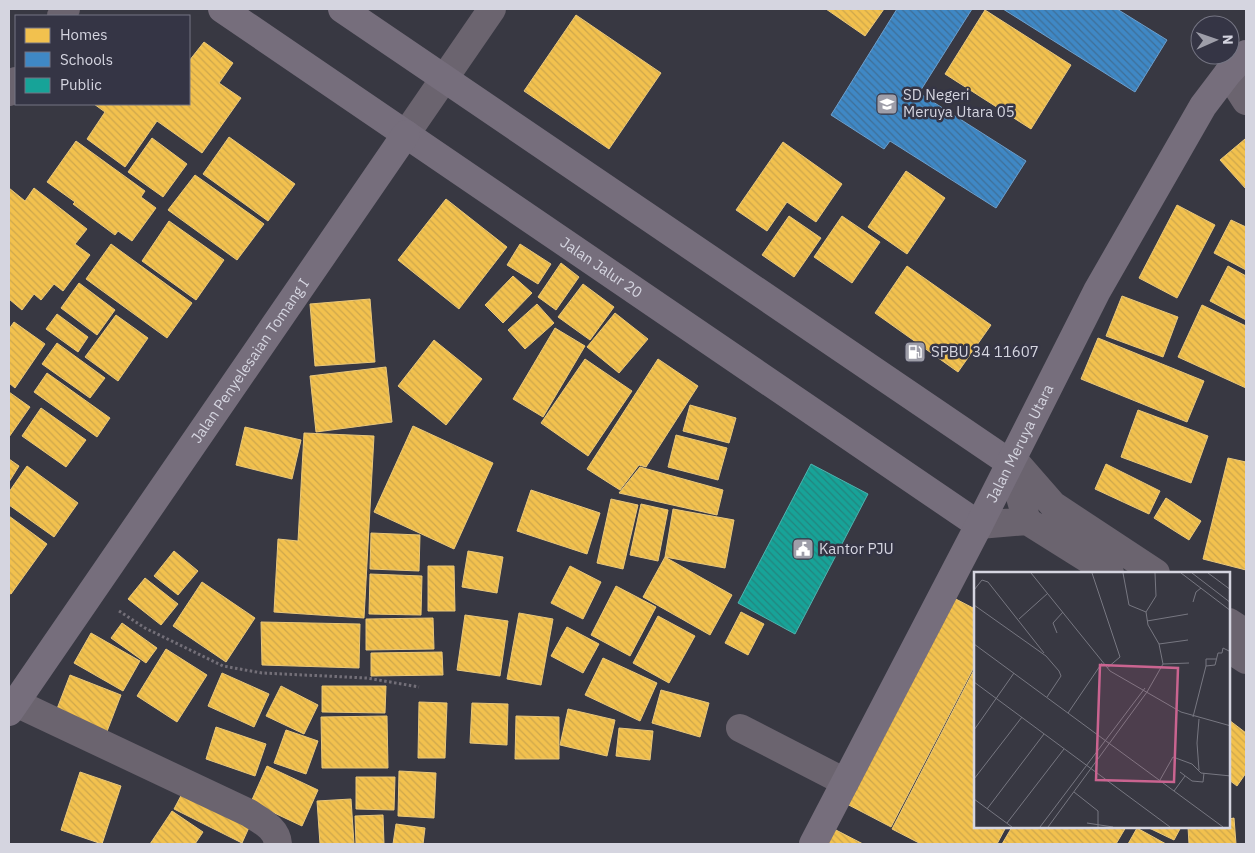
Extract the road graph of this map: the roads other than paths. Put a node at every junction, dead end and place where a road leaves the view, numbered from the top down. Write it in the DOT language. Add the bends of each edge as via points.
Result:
graph roads {
  1 [pos="222,9"];
  2 [pos="342,9"];
  3 [pos="492,9"];
  4 [pos="1235,65"];
  5 [pos="1237,65"];
  6 [pos="445,79"];
  7 [pos="1246,102"];
  8 [pos="406,134"];
  9 [pos="1011,461"];
  10 [pos="1027,521"];
  11 [pos="979,525"];
  12 [pos="1108,572"];
  13 [pos="1154,572"];
  14 [pos="1230,623"];
  15 [pos="1246,633"];
  16 [pos="1230,650"];
  17 [pos="1246,660"];
  18 [pos="12,707"];
  19 [pos="740,728"];
  20 [pos="846,782"];
  21 [pos="278,844"];
  22 [pos="813,844"];
  1 -- 8 [label="street, Jalan Jalur 20"];
  2 -- 6 [label="street"];
  3 -- 6 [label="street, Jalan Penyelesaian Tomang I"];
  4 -- 9 [label="street, Jalan Meruya Utara" via="1203,106 1097,291"];
  5 -- 7 [label="street"];
  6 -- 8 [label="street, Jalan Penyelesaian Tomang I"];
  6 -- 9 [label="street"];
  8 -- 11 [label="street, Jalan Jalur 20"];
  8 -- 18 [label="street, Jalan Penyelesaian Tomang I"];
  9 -- 10 [label="street"];
  9 -- 11 [label="street, Jalan Meruya Utara"];
  9 -- 13 [label="street" via="1053,505"];
  10 -- 11 [label="street"];
  10 -- 12 [label="street"];
  11 -- 20 [label="street, Jalan Meruya Utara"];
  14 -- 15 [label="street"];
  16 -- 17 [label="street"];
  18 -- 21 [label="street" via="249,813 272,829"];
  19 -- 20 [label="street"];
  20 -- 22 [label="street, Jalan Meruya Utara"];
}
